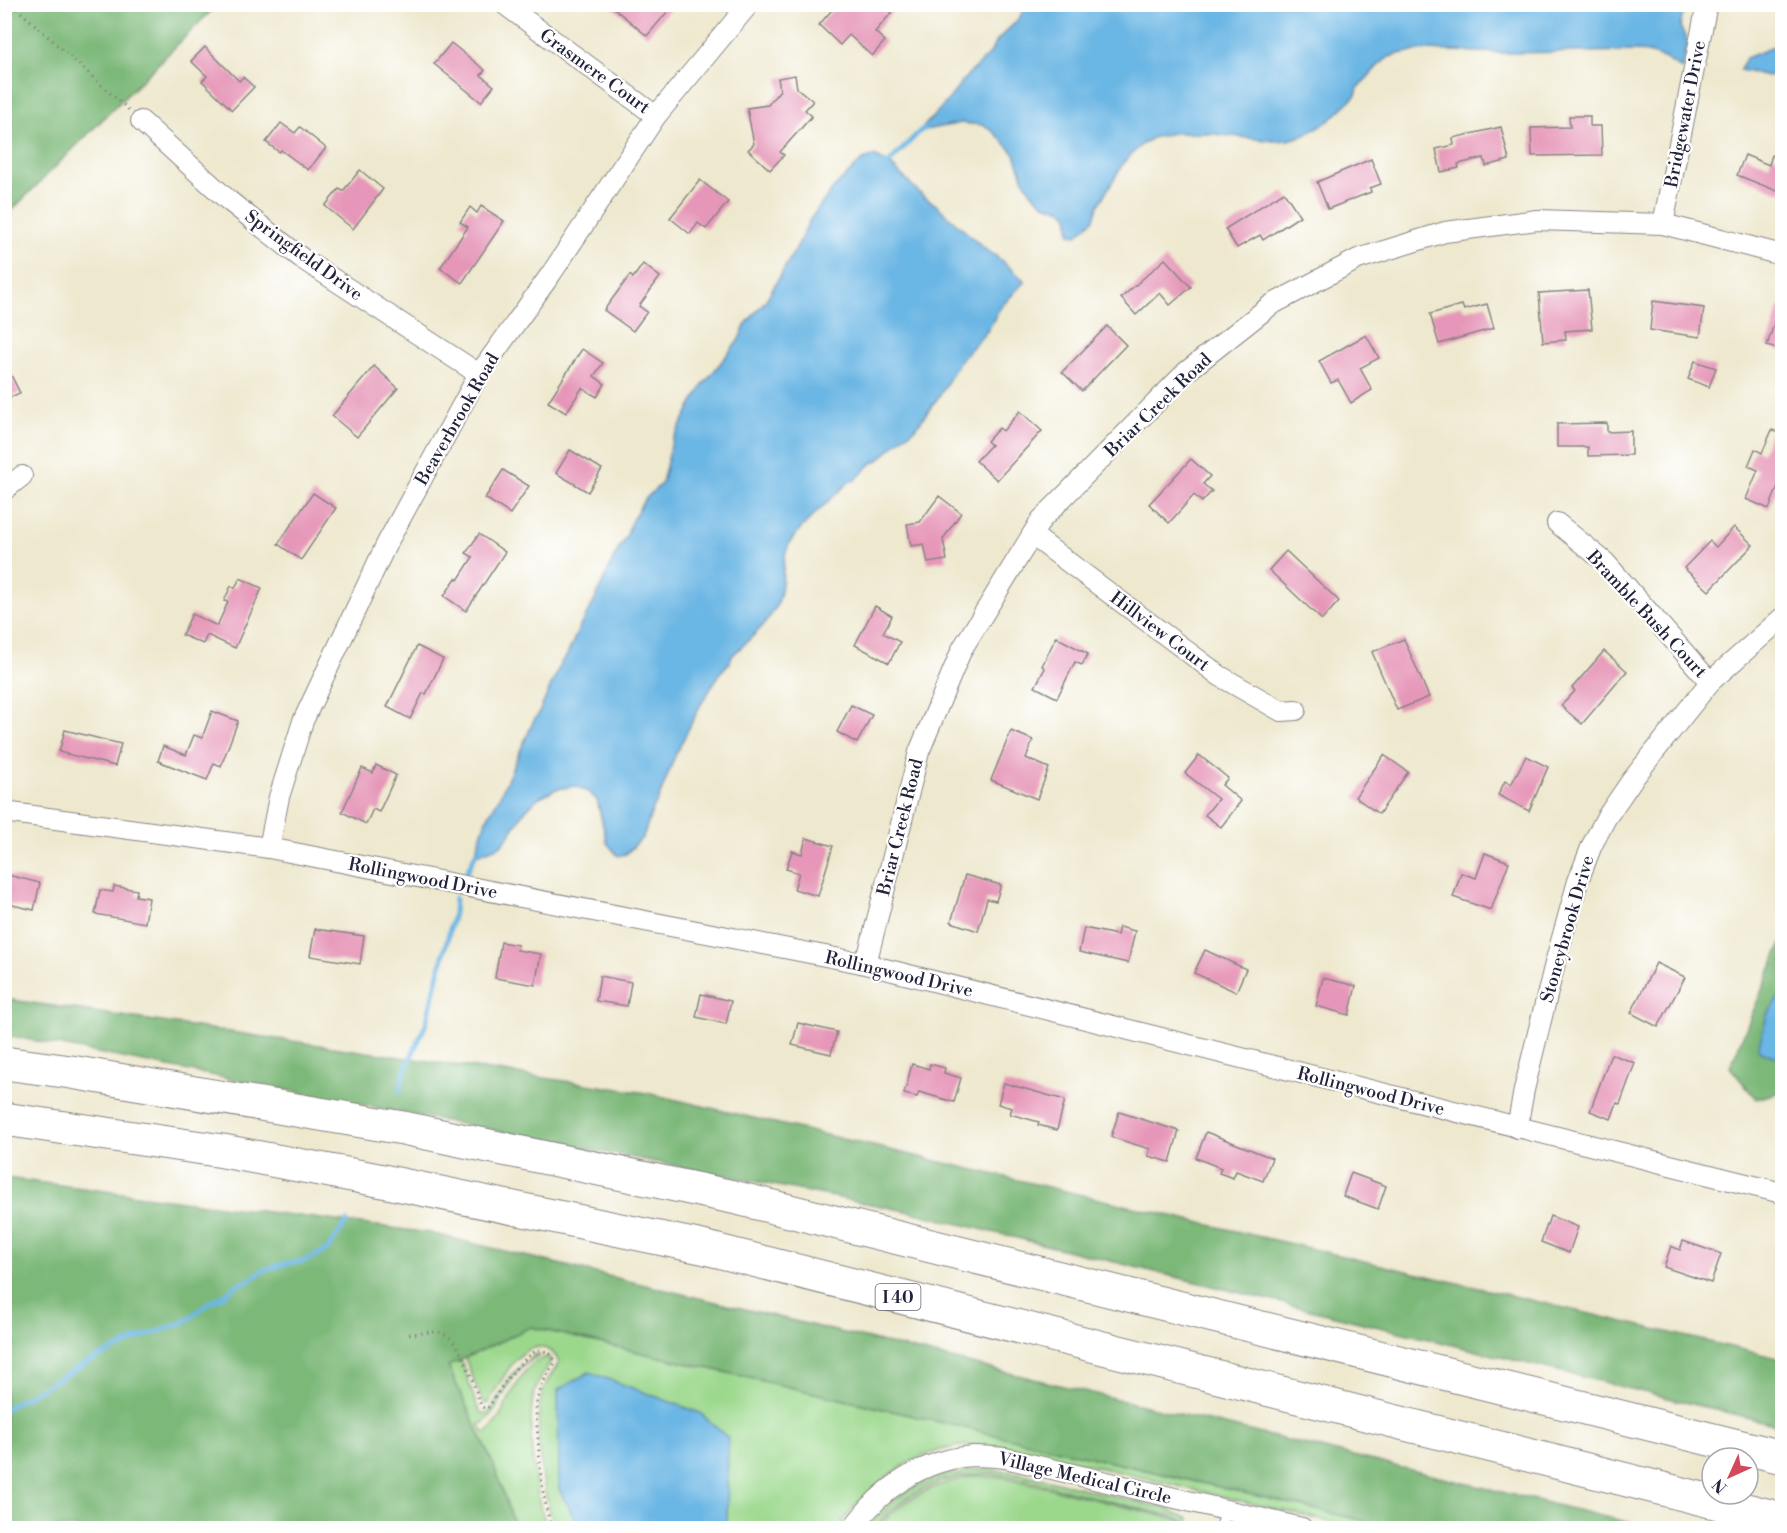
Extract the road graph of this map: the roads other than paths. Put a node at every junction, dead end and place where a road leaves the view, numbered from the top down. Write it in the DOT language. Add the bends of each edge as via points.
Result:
graph roads {
  1 [pos="504,4"];
  2 [pos="749,4"];
  3 [pos="1707,4"];
  4 [pos="656,116"];
  5 [pos="141,121"];
  6 [pos="1663,224"];
  7 [pos="1782,255"];
  8 [pos="479,374"];
  9 [pos="22,476"];
  10 [pos="4,490"];
  11 [pos="1557,523"];
  12 [pos="1032,535"];
  13 [pos="1782,618"];
  14 [pos="1710,682"];
  15 [pos="1296,710"];
  16 [pos="4,812"];
  17 [pos="269,848"];
  18 [pos="861,963"];
  19 [pos="4,1063"];
  20 [pos="4,1119"];
  21 [pos="1517,1128"];
  22 [pos="1782,1193"];
  23 [pos="1782,1458"];
  24 [pos="1223,1519"];
  25 [pos="1782,1519"];
  26 [pos="853,1528"];
  27 [pos="1302,1528"];
  1 -- 4 [label="street, Grasmere Court"];
  2 -- 4 [label="street, Beaverbrook Road"];
  3 -- 6 [label="street, Bridgewater Drive"];
  4 -- 8 [label="street, Beaverbrook Road"];
  5 -- 8 [label="street, Springfield Drive" via="228,200 304,260"];
  6 -- 7 [label="street, Briar Creek Road"];
  6 -- 12 [label="street, Briar Creek Road" via="1537,220 1445,232 1358,259 1271,305 1186,372 1041,520"];
  8 -- 17 [label="street, Beaverbrook Road" via="386,545 303,721 279,797"];
  9 -- 10 [label="street"];
  11 -- 14 [label="street, Bramble Bush Court" via="1605,562"];
  12 -- 15 [label="street, Hillview Court" via="1220,676 1281,711"];
  12 -- 18 [label="street, Briar Creek Road" via="962,649 919,752 869,952"];
  13 -- 14 [label="street, Stoneybrook Drive"];
  14 -- 21 [label="street, Stoneybrook Drive" via="1632,780 1592,845 1555,963"];
  16 -- 17 [label="street, Rollingwood Drive"];
  17 -- 18 [label="street, Rollingwood Drive"];
  18 -- 21 [label="street, Rollingwood Drive"];
  19 -- 23 [label="highway" via="403,1128 733,1197"];
  20 -- 25 [label="highway, I 40" via="246,1155 702,1247"];
  21 -- 22 [label="street, Rollingwood Drive"];
  24 -- 26 [label="street, Village Medical Circle" via="1005,1458 974,1456 915,1472 881,1496"];
  24 -- 27 [label="street, Village Medical Circle"];
}
